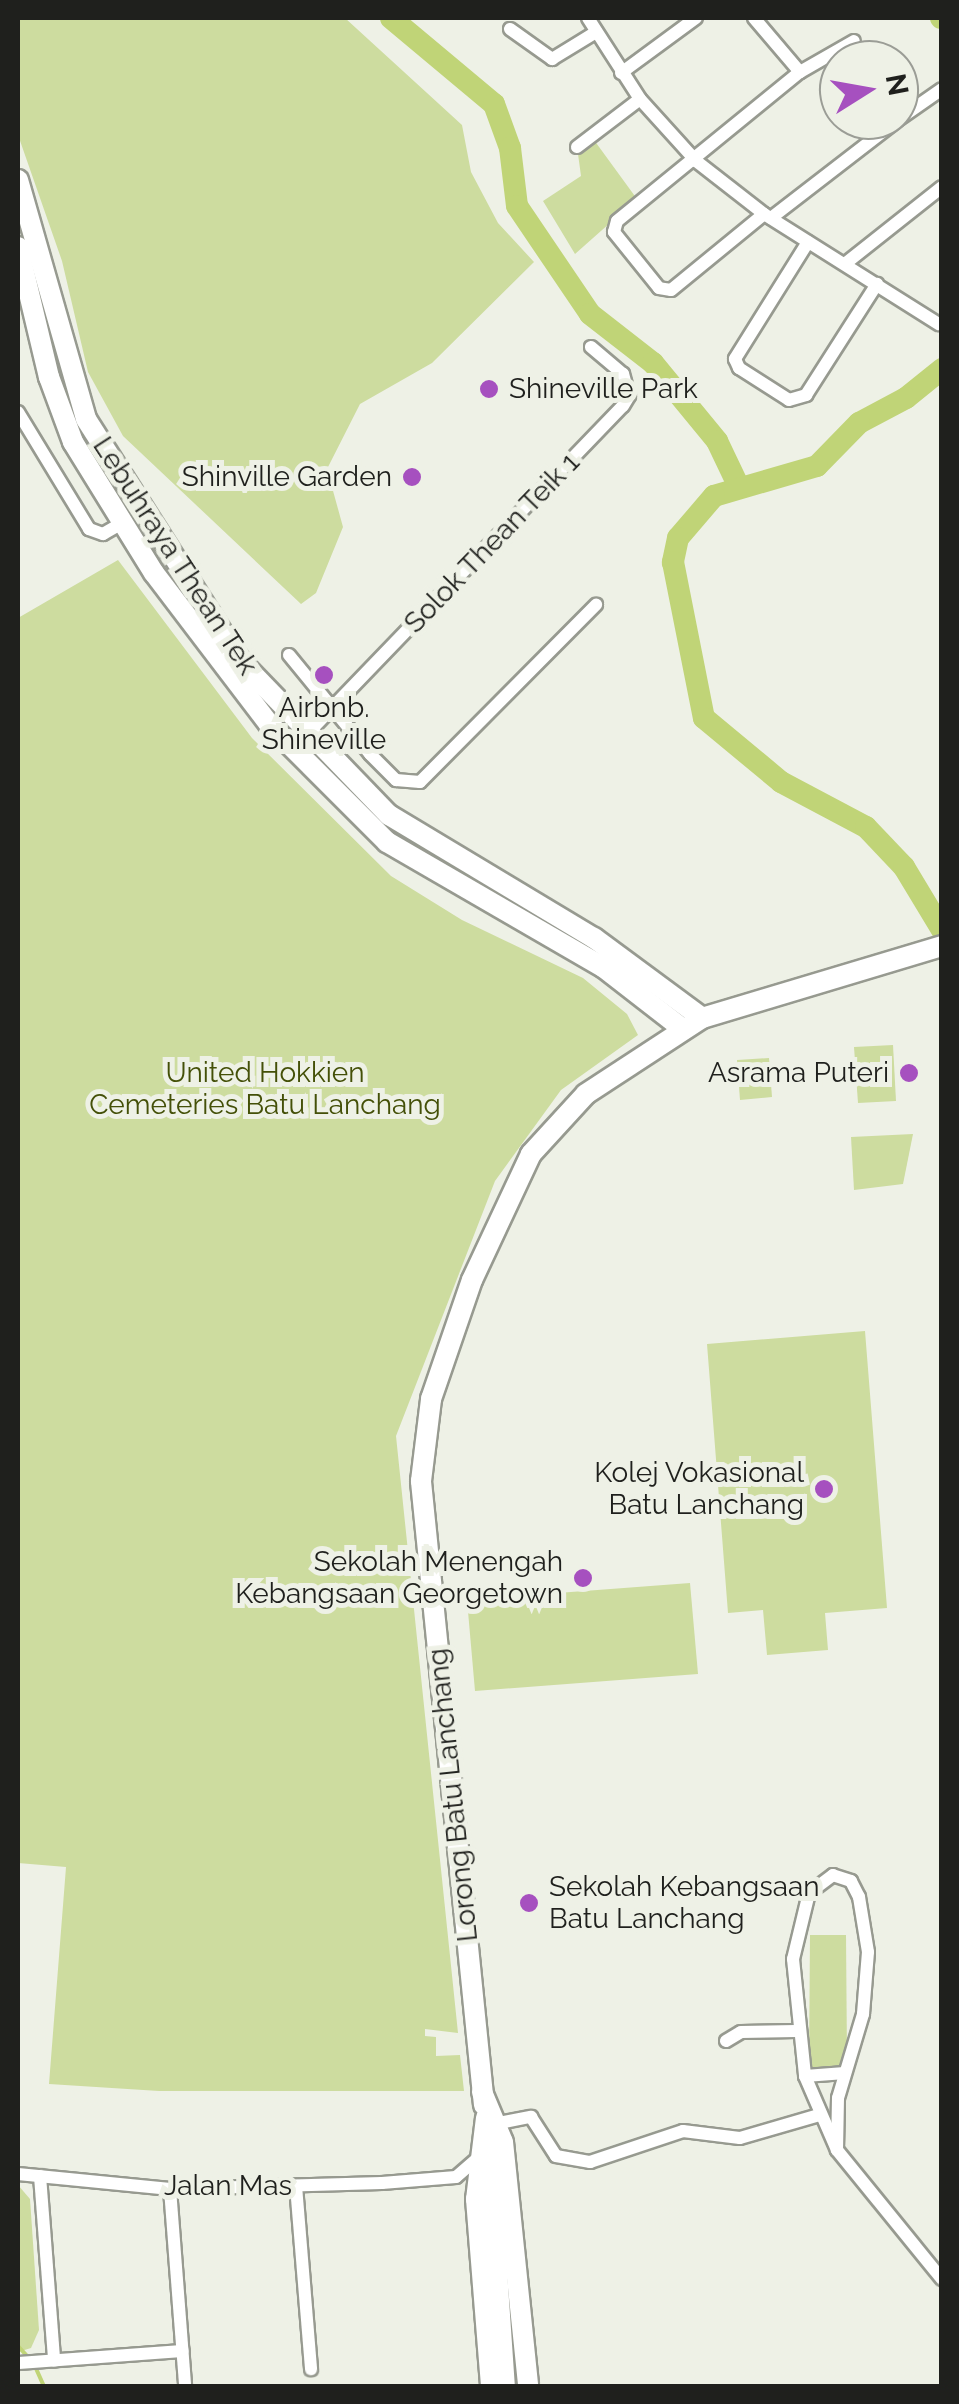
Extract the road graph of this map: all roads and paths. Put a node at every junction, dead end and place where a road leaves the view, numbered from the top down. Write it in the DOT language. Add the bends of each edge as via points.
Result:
graph roads {
  1 [pos="588,18"];
  2 [pos="696,18"];
  3 [pos="754,18"];
  4 [pos="510,29"];
  5 [pos="596,32"];
  6 [pos="819,61"];
  7 [pos="621,72"];
  8 [pos="800,72"];
  9 [pos="942,89"];
  10 [pos="640,99"];
  11 [pos="919,106"];
  12 [pos="872,140"];
  13 [pos="577,148"];
  14 [pos="696,161"];
  15 [pos="18,180"];
  16 [pos="942,188"];
  17 [pos="767,216"];
  18 [pos="808,242"];
  19 [pos="18,247"];
  20 [pos="846,263"];
  21 [pos="877,284"];
  22 [pos="939,324"];
  23 [pos="590,347"];
  24 [pos="18,412"];
  25 [pos="99,444"];
  26 [pos="120,524"];
  27 [pos="189,585"];
  28 [pos="596,605"];
  29 [pos="290,655"];
  30 [pos="329,712"];
  31 [pos="307,734"];
  32 [pos="942,946"];
  33 [pos="624,982"];
  34 [pos="702,1018"];
  35 [pos="682,1029"];
  36 [pos="632,1061"];
  37 [pos="796,2031"];
  38 [pos="726,2041"];
  39 [pos="845,2073"];
  40 [pos="804,2076"];
  41 [pos="819,2115"];
  42 [pos="488,2135"];
  43 [pos="837,2150"];
  44 [pos="18,2174"];
  45 [pos="40,2176"];
  46 [pos="440,2181"];
  47 [pos="296,2186"];
  48 [pos="170,2189"];
  49 [pos="476,2199"];
  50 [pos="942,2279"];
  51 [pos="182,2351"];
  52 [pos="54,2360"];
  53 [pos="18,2363"];
  54 [pos="311,2369"];
  55 [pos="527,2384"];
  56 [pos="185,2386"];
  57 [pos="490,2386"];
  58 [pos="505,2386"];
  1 -- 5 [label="street"];
  2 -- 7 [label="street"];
  3 -- 8 [label="street"];
  4 -- 5 [label="street" via="552,59"];
  5 -- 7 [label="street"];
  6 -- 8 [label="street"];
  7 -- 10 [label="street"];
  8 -- 14 [label="street"];
  9 -- 11 [label="street"];
  10 -- 13 [label="street"];
  10 -- 14 [label="street"];
  12 -- 17 [label="street"];
  14 -- 17 [label="street"];
  14 -- 17 [label="street" via="614,226 616,238 659,288 676,288"];
  15 -- 25 [label="main road, Lebuhraya Thean Tek" via="70,376"];
  16 -- 20 [label="street"];
  17 -- 18 [label="street"];
  18 -- 20 [label="street"];
  18 -- 21 [label="street" via="735,358 738,368 789,400 806,394"];
  19 -- 26 [label="main road, Lebuhraya Thean Tek" via="61,412"];
  20 -- 21 [label="street"];
  21 -- 22 [label="street"];
  23 -- 30 [label="street, Solok Thean Teik 1" via="623,374 623,406"];
  24 -- 26 [label="street" via="89,530 103,534"];
  25 -- 26 [label="main road" via="124,504"];
  25 -- 27 [label="main road, Lebuhraya Thean Tek"];
  26 -- 27 [label="main road" via="142,530"];
  26 -- 33 [label="main road, Lebuhraya Thean Tek" via="212,656 350,810 424,867"];
  27 -- 31 [label="main road, Lebuhraya Thean Tek" via="241,662"];
  28 -- 30 [label="street" via="430,776 396,780"];
  29 -- 30 [label="street"];
  30 -- 31 [label="street, Solok Thean Teik 1"];
  31 -- 34 [label="main road, Lebuhraya Thean Tek" via="412,832 594,938"];
  32 -- 34 [label="main road, Lorong Batu Lanchang"];
  33 -- 35 [label="main road, Lebuhraya Thean Tek"];
  33 -- 36 [label="main road" via="651,1025"];
  34 -- 35 [label="main road, Lorong Batu Lanchang"];
  35 -- 36 [label="main road, Lorong Batu Lanchang"];
  36 -- 42 [label="main road, Lorong Batu Lanchang" via="558,1119 509,1193 440,1366 424,1440 424,1524"];
  37 -- 38 [label="street" via="741,2032"];
  37 -- 39 [label="street" via="793,1960 802,1908 815,1883 842,1876 860,1896 868,1952 863,2014"];
  37 -- 40 [label="street"];
  39 -- 40 [label="street"];
  39 -- 43 [label="street" via="835,2114"];
  40 -- 41 [label="street"];
  41 -- 42 [label="street" via="740,2138 683,2130 590,2162 556,2156 531,2117"];
  41 -- 43 [label="street"];
  42 -- 46 [label="street, Jalan Mas" via="462,2175"];
  42 -- 49 [label="main road"];
  42 -- 55 [label="main road"];
  42 -- 58 [label="main road, Lorong Batu Lanchang"];
  43 -- 50 [label="street"];
  44 -- 45 [label="street, Jalan Mas"];
  45 -- 48 [label="street, Jalan Mas"];
  45 -- 52 [label="street"];
  46 -- 47 [label="street, Jalan Mas"];
  46 -- 49 [label="street, Jalan Mas" via="469,2188"];
  47 -- 48 [label="street, Jalan Mas"];
  47 -- 54 [label="street"];
  48 -- 51 [label="street"];
  49 -- 57 [label="main road"];
  51 -- 52 [label="street"];
  51 -- 56 [label="street"];
  52 -- 53 [label="street"];
}
